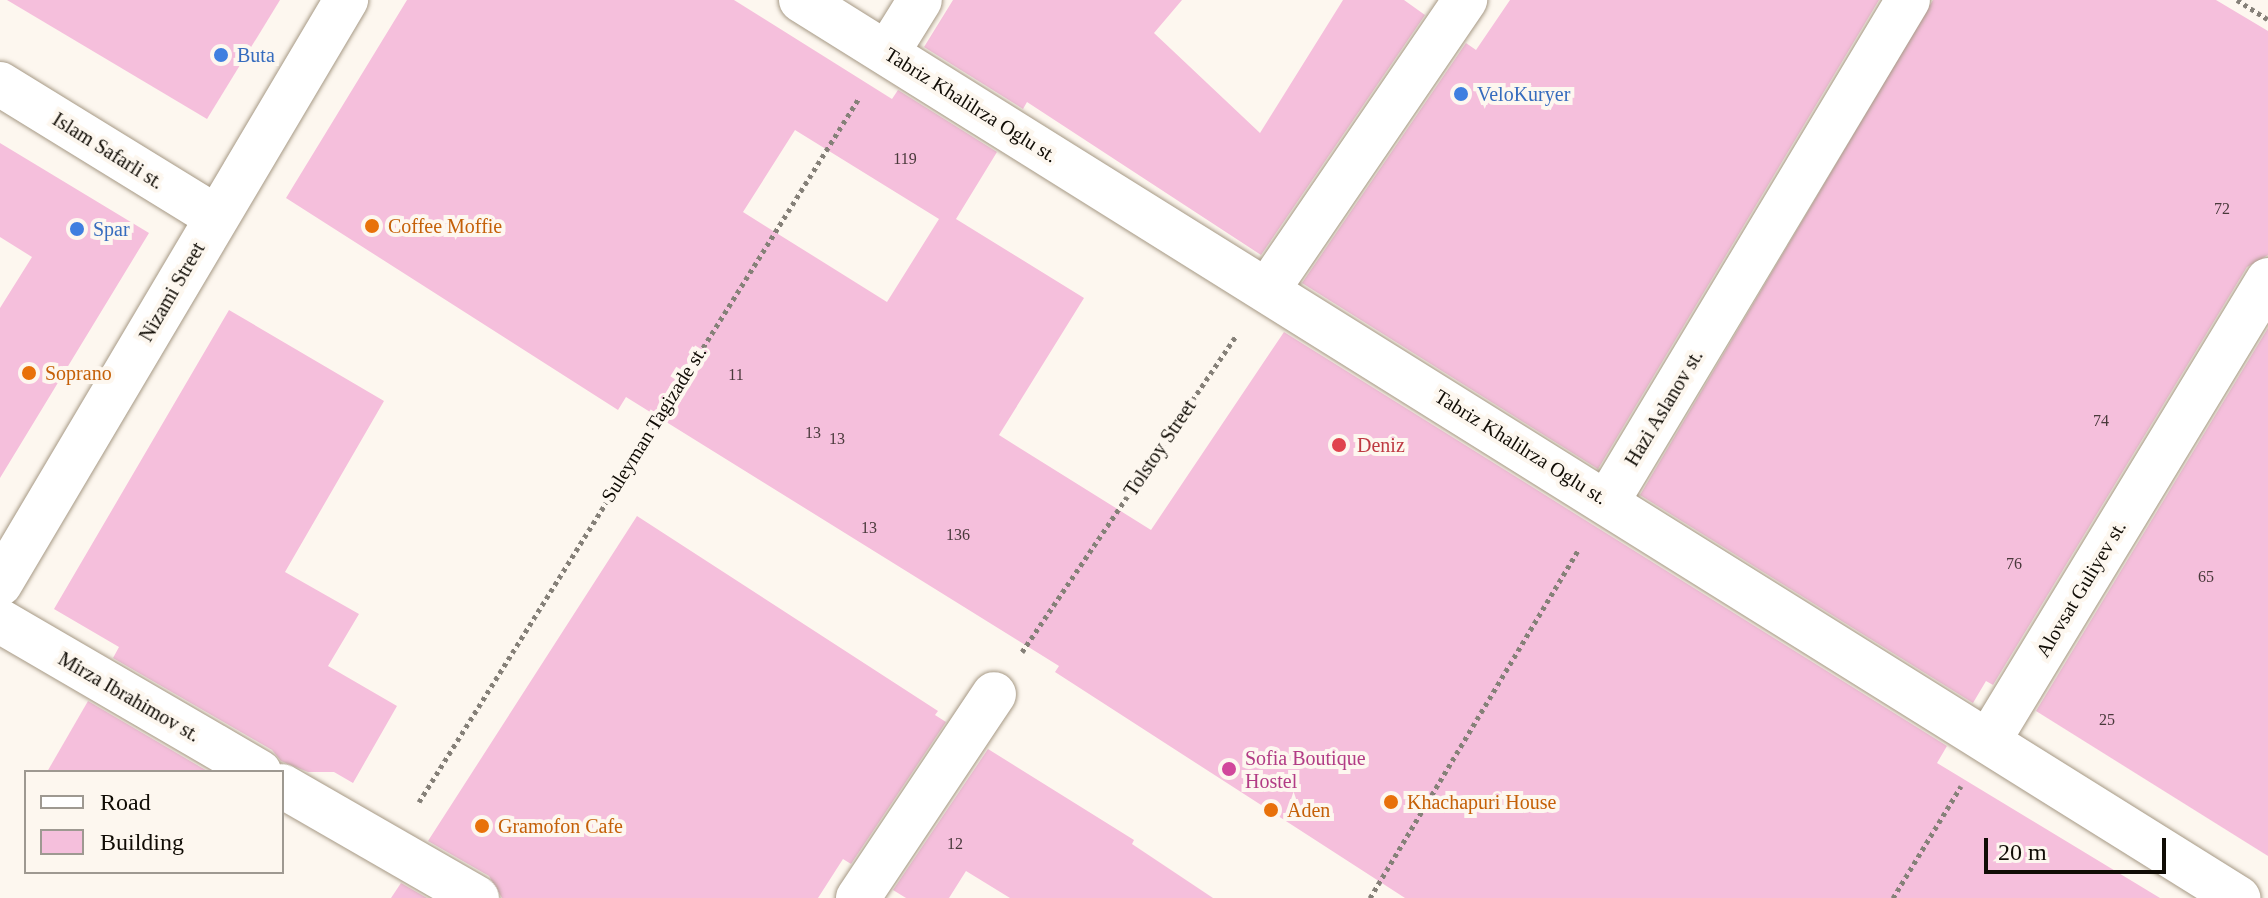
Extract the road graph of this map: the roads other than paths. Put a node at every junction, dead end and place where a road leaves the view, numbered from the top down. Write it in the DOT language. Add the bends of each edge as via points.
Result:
graph roads {
  1 [pos="346,0"];
  2 [pos="801,0"];
  3 [pos="920,0"];
  4 [pos="1465,0"];
  5 [pos="1908,0"];
  6 [pos="887,53"];
  7 [pos="0,84"];
  8 [pos="216,217"];
  9 [pos="2268,280"];
  10 [pos="1268,289"];
  11 [pos="1607,502"];
  12 [pos="0,584"];
  13 [pos="0,621"];
  14 [pos="994,694"];
  15 [pos="1989,740"];
  16 [pos="256,770"];
  17 [pos="284,787"];
  18 [pos="477,898"];
  19 [pos="858,898"];
  20 [pos="2238,898"];
  1 -- 8 [label="street, Nizami Street"];
  2 -- 6 [label="street, Tabriz Khalilrza Oglu st."];
  3 -- 6 [label="street"];
  4 -- 10 [label="street"];
  5 -- 11 [label="street, Hazi Aslanov st."];
  6 -- 10 [label="street, Tabriz Khalilrza Oglu st."];
  7 -- 8 [label="street, Islam Safarli st."];
  8 -- 12 [label="street, Nizami Street"];
  9 -- 15 [label="street, Alovsat Guliyev st."];
  10 -- 11 [label="street, Tabriz Khalilrza Oglu st."];
  11 -- 15 [label="street, Tabriz Khalilrza Oglu st."];
  13 -- 16 [label="street, Mirza Ibrahimov st."];
  14 -- 19 [label="street"];
  15 -- 20 [label="street, Tabriz Khalilrza Oglu st."];
  17 -- 18 [label="street"];
}
